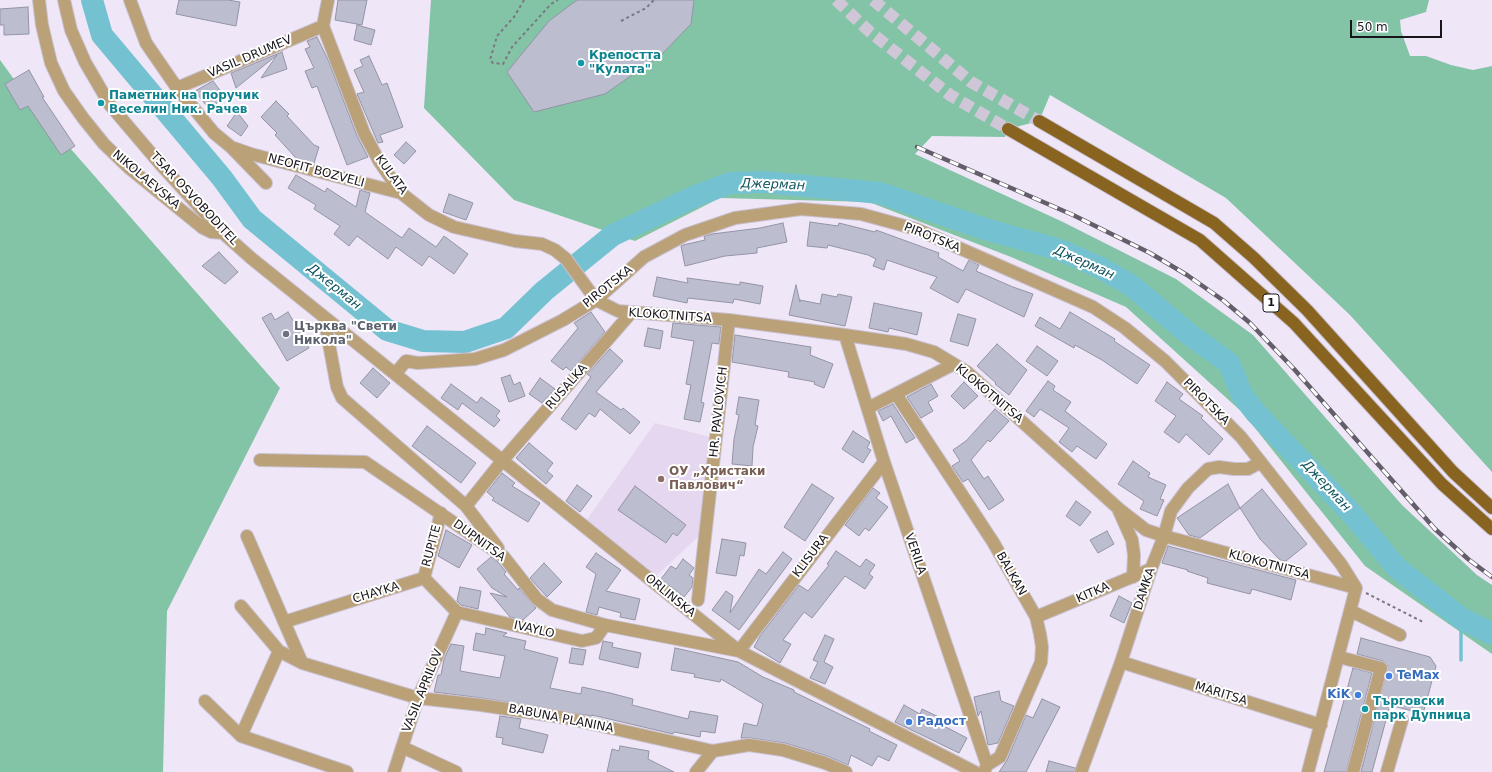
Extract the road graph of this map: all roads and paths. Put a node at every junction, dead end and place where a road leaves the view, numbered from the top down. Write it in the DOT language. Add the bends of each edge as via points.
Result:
graph roads {
  1 [pos="39,0"];
  2 [pos="64,0"];
  3 [pos="130,0"];
  4 [pos="328,0"];
  5 [pos="524,0"];
  6 [pos="558,0"];
  7 [pos="654,0"];
  8 [pos="621,20"];
  9 [pos="322,26"];
  10 [pos="176,88"];
  11 [pos="1039,121"];
  12 [pos="1008,129"];
  13 [pos="231,147"];
  14 [pos="266,183"];
  15 [pos="401,193"];
  16 [pos="223,233"];
  17 [pos="588,289"];
  18 [pos="596,300"];
  19 [pos="631,313"];
  20 [pos="324,317"];
  21 [pos="729,320"];
  22 [pos="845,335"];
  23 [pos="954,364"];
  24 [pos="394,374"];
  25 [pos="896,394"];
  26 [pos="868,408"];
  27 [pos="260,460"];
  28 [pos="502,461"];
  29 [pos="884,462"];
  30 [pos="1261,462"];
  31 [pos="466,506"];
  32 [pos="1492,508"];
  33 [pos="1119,509"];
  34 [pos="441,513"];
  35 [pos="1492,529"];
  36 [pos="247,536"];
  37 [pos="1164,536"];
  38 [pos="504,557"];
  39 [pos="1151,569"];
  40 [pos="1133,577"];
  41 [pos="424,578"];
  42 [pos="1356,588"];
  43 [pos="698,600"];
  44 [pos="241,606"];
  45 [pos="1351,611"];
  46 [pos="457,612"];
  47 [pos="1036,617"];
  48 [pos="284,622"];
  49 [pos="1423,622"];
  50 [pos="606,625"];
  51 [pos="1400,635"];
  52 [pos="278,651"];
  53 [pos="739,651"];
  54 [pos="1339,657"];
  55 [pos="1121,662"];
  56 [pos="302,663"];
  57 [pos="418,698"];
  58 [pos="205,701"];
  59 [pos="1402,720"];
  60 [pos="1321,725"];
  61 [pos="240,736"];
  62 [pos="402,747"];
  63 [pos="713,751"];
  64 [pos="822,767"];
  65 [pos="985,769"];
  66 [pos="347,772"];
  67 [pos="394,772"];
  68 [pos="456,772"];
  69 [pos="696,772"];
  70 [pos="846,772"];
  71 [pos="975,772"];
  72 [pos="1081,772"];
  73 [pos="1308,772"];
  74 [pos="1353,772"];
  75 [pos="1387,772"];
  1 -- 16 [label="street, NIKOLAEVSKA" via="51,63 64,90 83,118 104,144 128,167 204,228 211,232"];
  2 -- 16 [label="street, TSAR OSVOBODITEL" via="71,30 85,62 110,105"];
  3 -- 10 [label="street" via="146,43"];
  4 -- 9 [label="street"];
  5 -- 6 [label="path" via="514,17 496,36 490,60 493,63 503,64 512,47 551,4"];
  7 -- 8 [label="path" via="646,8"];
  9 -- 10 [label="street, VASIL DRUMEV"];
  9 -- 15 [label="street, KULATA" via="364,133"];
  10 -- 13 [label="street" via="214,134"];
  11 -- 32 [label="main road, 1" via="1214,223 1307,310 1453,472"];
  12 -- 35 [label="main road, 1" via="1200,240 1294,323 1442,484"];
  13 -- 14 [label="street"];
  13 -- 15 [label="street, NEOFIT BOZVELI"];
  15 -- 17 [label="street, KULATA" via="429,215 454,227 515,241 542,244 555,250 566,259"];
  16 -- 20 [label="street, TSAR OSVOBODITEL"];
  17 -- 18 [label="street, KLOKOTNITSA"];
  18 -- 19 [label="street, KLOKOTNITSA" via="618,311"];
  18 -- 24 [label="street, PIROTSKA" via="504,350 475,359 418,363 406,361"];
  18 -- 30 [label="street, PIROTSKA" via="644,257 685,235 735,218 801,209 861,214 916,229 1093,307 1125,328 1166,361 1241,437"];
  19 -- 21 [label="street, KLOKOTNITSA"];
  19 -- 28 [label="street, RUSALKA"];
  20 -- 24 [label="street, TSAR OSVOBODITEL"];
  20 -- 31 [label="street" via="337,387 342,398"];
  21 -- 22 [label="street, KLOKOTNITSA"];
  21 -- 43 [label="street, HR. PAVLOVICH"];
  22 -- 23 [label="street, KLOKOTNITSA" via="906,344 934,352"];
  22 -- 26 [label="street, VERILA"];
  23 -- 25 [label="street"];
  23 -- 33 [label="street, KLOKOTNITSA" via="968,372"];
  24 -- 28 [label="street, ORLINSKA"];
  25 -- 26 [label="street"];
  25 -- 47 [label="street, BALKAN" via="993,542"];
  26 -- 29 [label="street, VERILA"];
  27 -- 34 [label="street, DUPNITSA" via="365,462"];
  28 -- 31 [label="street, RUSALKA"];
  28 -- 53 [label="street, ORLINSKA"];
  29 -- 53 [label="street, KLISURA"];
  29 -- 65 [label="street, VERILA"];
  30 -- 37 [label="street, DAMKA" via="1248,469 1219,467 1208,470 1188,488 1171,511"];
  30 -- 42 [label="street, PIROTSKA" via="1341,564"];
  31 -- 38 [label="street"];
  33 -- 37 [label="street, KLOKOTNITSA" via="1146,530"];
  33 -- 40 [label="street" via="1132,540"];
  34 -- 38 [label="street, DUPNITSA"];
  34 -- 41 [label="street, RUPITE"];
  36 -- 48 [label="street"];
  37 -- 39 [label="street, DAMKA"];
  37 -- 42 [label="street, KLOKOTNITSA"];
  38 -- 50 [label="street, DUPNITSA" via="537,599 552,610"];
  39 -- 40 [label="street, KITKA"];
  39 -- 55 [label="street, DAMKA"];
  40 -- 47 [label="street, KITKA"];
  41 -- 46 [label="street"];
  41 -- 48 [label="street, CHAYKA"];
  42 -- 45 [label="street"];
  42 -- 49 [label="path"];
  44 -- 52 [label="street"];
  45 -- 51 [label="street"];
  45 -- 54 [label="street"];
  46 -- 50 [label="street, IVAYLO" via="582,641 596,638"];
  46 -- 57 [label="street, VASIL APRILOV"];
  47 -- 65 [label="street, BALKAN" via="1042,647 1041,662 1000,757"];
  48 -- 56 [label="street"];
  50 -- 53 [label="street, DUPNITSA"];
  52 -- 56 [label="street, BABUNA PLANINA"];
  52 -- 61 [label="street"];
  53 -- 71 [label="street, ORLINSKA"];
  54 -- 60 [label="street"];
  54 -- 74 [label="street" via="1381,668"];
  55 -- 60 [label="street, MARITSA"];
  55 -- 72 [label="street, DAMKA"];
  56 -- 57 [label="street, BABUNA PLANINA"];
  57 -- 62 [label="street, VASIL APRILOV"];
  57 -- 63 [label="street, BABUNA PLANINA" via="566,718"];
  58 -- 61 [label="street"];
  59 -- 75 [label="street"];
  60 -- 73 [label="street"];
  61 -- 66 [label="street"];
  62 -- 67 [label="street, VASIL APRILOV"];
  62 -- 68 [label="street"];
  63 -- 64 [label="street, BABUNA PLANINA" via="749,745 784,750"];
  63 -- 69 [label="street"];
  64 -- 70 [label="street, BABUNA PLANINA"];
}
